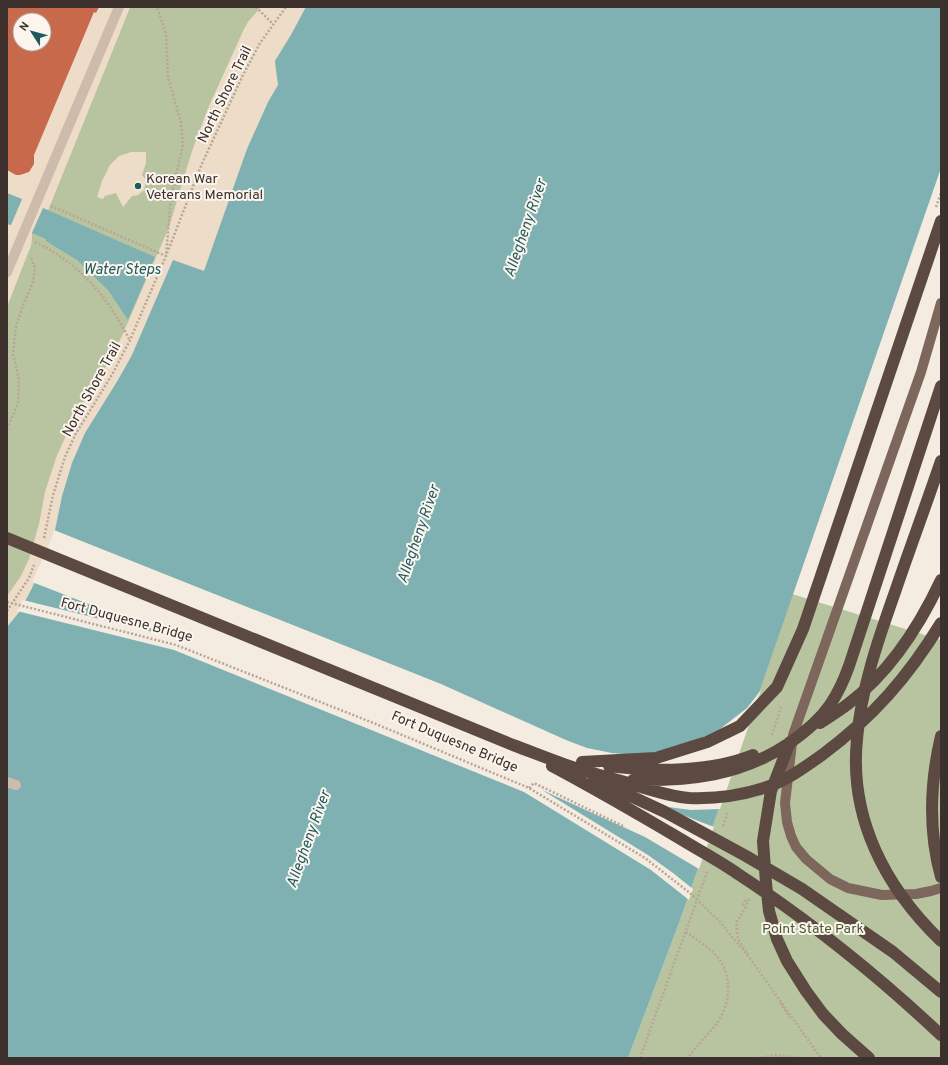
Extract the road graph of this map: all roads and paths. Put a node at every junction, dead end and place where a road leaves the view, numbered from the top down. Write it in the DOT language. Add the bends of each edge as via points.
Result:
graph roads {
  1 [pos="119,7"];
  2 [pos="157,7"];
  3 [pos="256,7"];
  4 [pos="286,7"];
  5 [pos="274,24"];
  6 [pos="50,206"];
  7 [pos="941,221"];
  8 [pos="22,234"];
  9 [pos="34,242"];
  10 [pos="166,257"];
  11 [pos="7,272"];
  12 [pos="941,303"];
  13 [pos="941,325"];
  14 [pos="130,340"];
  15 [pos="921,372"];
  16 [pos="941,386"];
  17 [pos="7,429"];
  18 [pos="941,461"];
  19 [pos="7,538"];
  20 [pos="44,540"];
  21 [pos="36,559"];
  22 [pos="941,580"];
  23 [pos="7,602"];
  24 [pos="7,611"];
  25 [pos="941,623"];
  26 [pos="793,735"];
  27 [pos="941,736"];
  28 [pos="513,744"];
  29 [pos="582,762"];
  30 [pos="618,780"];
  31 [pos="529,788"];
  32 [pos="626,827"];
  33 [pos="941,877"];
  34 [pos="941,888"];
  35 [pos="746,900"];
  36 [pos="743,905"];
  37 [pos="746,907"];
  38 [pos="941,941"];
  39 [pos="941,992"];
  40 [pos="791,1019"];
  41 [pos="941,1035"];
  42 [pos="640,1058"];
  43 [pos="688,1058"];
  44 [pos="759,1058"];
  45 [pos="799,1058"];
  46 [pos="821,1058"];
  47 [pos="869,1058"];
  1 -- 8 [label="street"];
  2 -- 10 [label="path" via="166,34 168,78 181,123 183,145 171,197"];
  3 -- 5 [label="path"];
  4 -- 5 [label="path, North Shore Trail"];
  5 -- 10 [label="path, North Shore Trail" via="256,50 218,127"];
  6 -- 10 [label="path"];
  7 -- 29 [label="highway" via="804,629 777,687 740,726 706,742 656,758"];
  8 -- 11 [label="street"];
  8 -- 17 [label="path" via="35,268 16,326 13,354 19,380 18,403"];
  9 -- 14 [label="path" via="57,254 84,275 106,300"];
  10 -- 14 [label="path, North Shore Trail"];
  12 -- 15 [label="main road"];
  13 -- 15 [label="main road"];
  14 -- 20 [label="path, North Shore Trail" via="65,457 53,495"];
  15 -- 26 [label="main road"];
  16 -- 30 [label="highway" via="849,666 830,705 798,738 778,751 737,769 682,780"];
  18 -- 38 [label="highway" via="870,669 857,739 856,776 860,805 877,856 913,911"];
  19 -- 28 [label="highway, Fort Duquesne Bridge"];
  21 -- 24 [label="path" via="28,578"];
  22 -- 29 [label="highway" via="914,631 872,682 849,704 816,726 781,744 744,759 698,768 634,769"];
  23 -- 31 [label="path, Fort Duquesne Bridge" via="176,646 376,724"];
  25 -- 30 [label="highway" via="904,678 863,722 804,767 769,786 730,795 689,798"];
  26 -- 34 [label="main road" via="785,809 791,836 806,859 830,879 848,888 865,892 900,895"];
  26 -- 47 [label="highway" via="770,791 763,841 770,911 787,961 806,991 823,1014"];
  27 -- 33 [label="highway" via="933,779 931,810 933,840"];
  28 -- 29 [label="highway"];
  28 -- 30 [label="highway" via="573,767"];
  28 -- 39 [label="highway" via="665,812 746,856 802,889 893,952"];
  28 -- 41 [label="highway" via="738,873 803,920 907,1003"];
  31 -- 32 [label="path" via="534,783"];
  31 -- 46 [label="path, Fort Duquesne Bridge" via="645,858 690,893 719,921 749,957"];
  35 -- 36 [label="path"];
  37 -- 40 [label="path" via="736,923 738,939"];
  42 -- 43 [label="path" via="686,932 719,960 728,983 725,1009 719,1021"];
  44 -- 45 [label="path" via="775,1055"];
}
